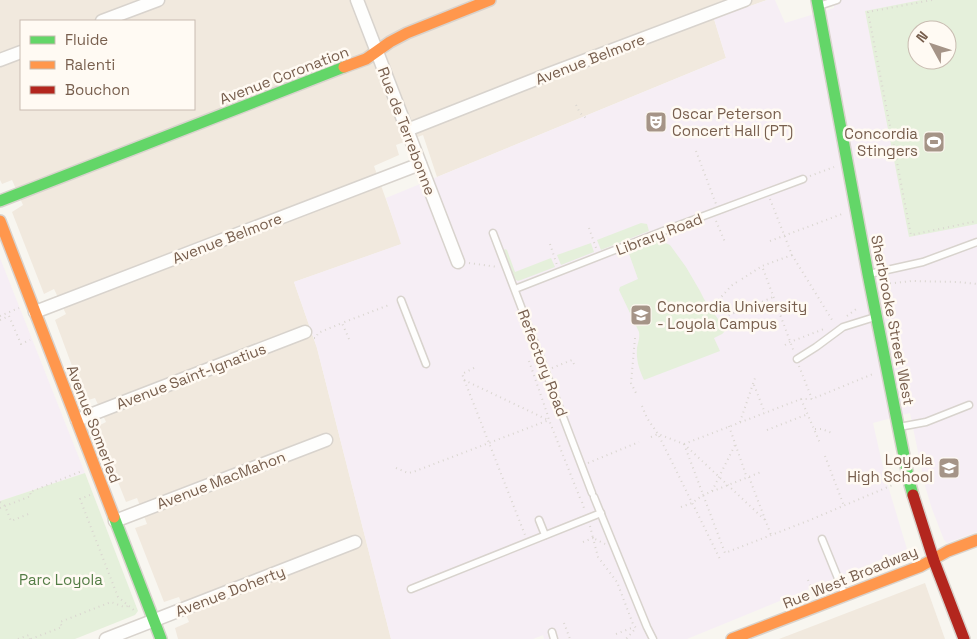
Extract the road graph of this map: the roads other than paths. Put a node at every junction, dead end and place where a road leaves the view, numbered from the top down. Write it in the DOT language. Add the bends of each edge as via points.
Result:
graph roads {
  1 [pos="158,0"];
  2 [pos="357,0"];
  3 [pos="490,0"];
  4 [pos="745,0"];
  5 [pos="837,0"];
  6 [pos="818,3"];
  7 [pos="105,20"];
  8 [pos="20,52"];
  9 [pos="377,52"];
  10 [pos="0,60"];
  11 [pos="407,130"];
  12 [pos="420,164"];
  13 [pos="803,179"];
  14 [pos="0,201"];
  15 [pos="0,221"];
  16 [pos="493,234"];
  17 [pos="977,242"];
  18 [pos="463,262"];
  19 [pos="868,274"];
  20 [pos="515,289"];
  21 [pos="401,300"];
  22 [pos="35,312"];
  23 [pos="877,317"];
  24 [pos="308,335"];
  25 [pos="797,359"];
  26 [pos="426,364"];
  27 [pos="969,405"];
  28 [pos="77,420"];
  29 [pos="898,427"];
  30 [pos="326,440"];
  31 [pos="601,513"];
  32 [pos="540,520"];
  33 [pos="116,521"];
  34 [pos="545,535"];
  35 [pos="822,539"];
  36 [pos="977,540"];
  37 [pos="355,542"];
  38 [pos="934,559"];
  39 [pos="410,588"];
  40 [pos="845,595"];
  41 [pos="154,621"];
  42 [pos="106,639"];
  43 [pos="161,639"];
  44 [pos="653,639"];
  45 [pos="732,639"];
  46 [pos="964,639"];
  1 -- 7 [label="street"];
  2 -- 9 [label="street, Rue de Terrebonne"];
  3 -- 9 [label="street, Avenue Coronation" via="416,29"];
  4 -- 11 [label="street, Avenue Belmore"];
  5 -- 6 [label="lane"];
  6 -- 19 [label="street, Sherbrooke Street West"];
  8 -- 10 [label="street"];
  9 -- 11 [label="street, Rue de Terrebonne"];
  9 -- 14 [label="street, Avenue Coronation"];
  11 -- 12 [label="street, Rue de Terrebonne"];
  12 -- 18 [label="street, Rue de Terrebonne"];
  12 -- 22 [label="street, Avenue Belmore"];
  13 -- 20 [label="lane, Library Road"];
  15 -- 22 [label="street, Avenue Somerled"];
  16 -- 20 [label="lane, Refectory Road"];
  17 -- 19 [label="lane" via="924,262"];
  19 -- 23 [label="street, Sherbrooke Street West"];
  20 -- 31 [label="lane, Refectory Road"];
  21 -- 26 [label="lane"];
  22 -- 28 [label="street, Avenue Somerled"];
  23 -- 25 [label="lane" via="843,328"];
  23 -- 29 [label="street, Sherbrooke Street West"];
  24 -- 28 [label="street, Avenue Saint-Ignatius"];
  27 -- 29 [label="lane" via="926,422"];
  28 -- 33 [label="street, Avenue Somerled"];
  29 -- 38 [label="street, Sherbrooke Street West" via="914,502"];
  30 -- 33 [label="street, Avenue MacMahon"];
  31 -- 34 [label="lane"];
  31 -- 44 [label="lane, Refectory Road"];
  32 -- 34 [label="lane"];
  33 -- 41 [label="street, Avenue Somerled"];
  34 -- 39 [label="lane"];
  35 -- 40 [label="lane"];
  36 -- 38 [label="street, Rue West Broadway"];
  37 -- 41 [label="street, Avenue Doherty"];
  38 -- 40 [label="street, Rue West Broadway"];
  38 -- 46 [label="street, Sherbrooke Street West"];
  40 -- 45 [label="street, Rue West Broadway"];
  41 -- 42 [label="street, Avenue Doherty"];
  41 -- 43 [label="street, Avenue Somerled"];
}
